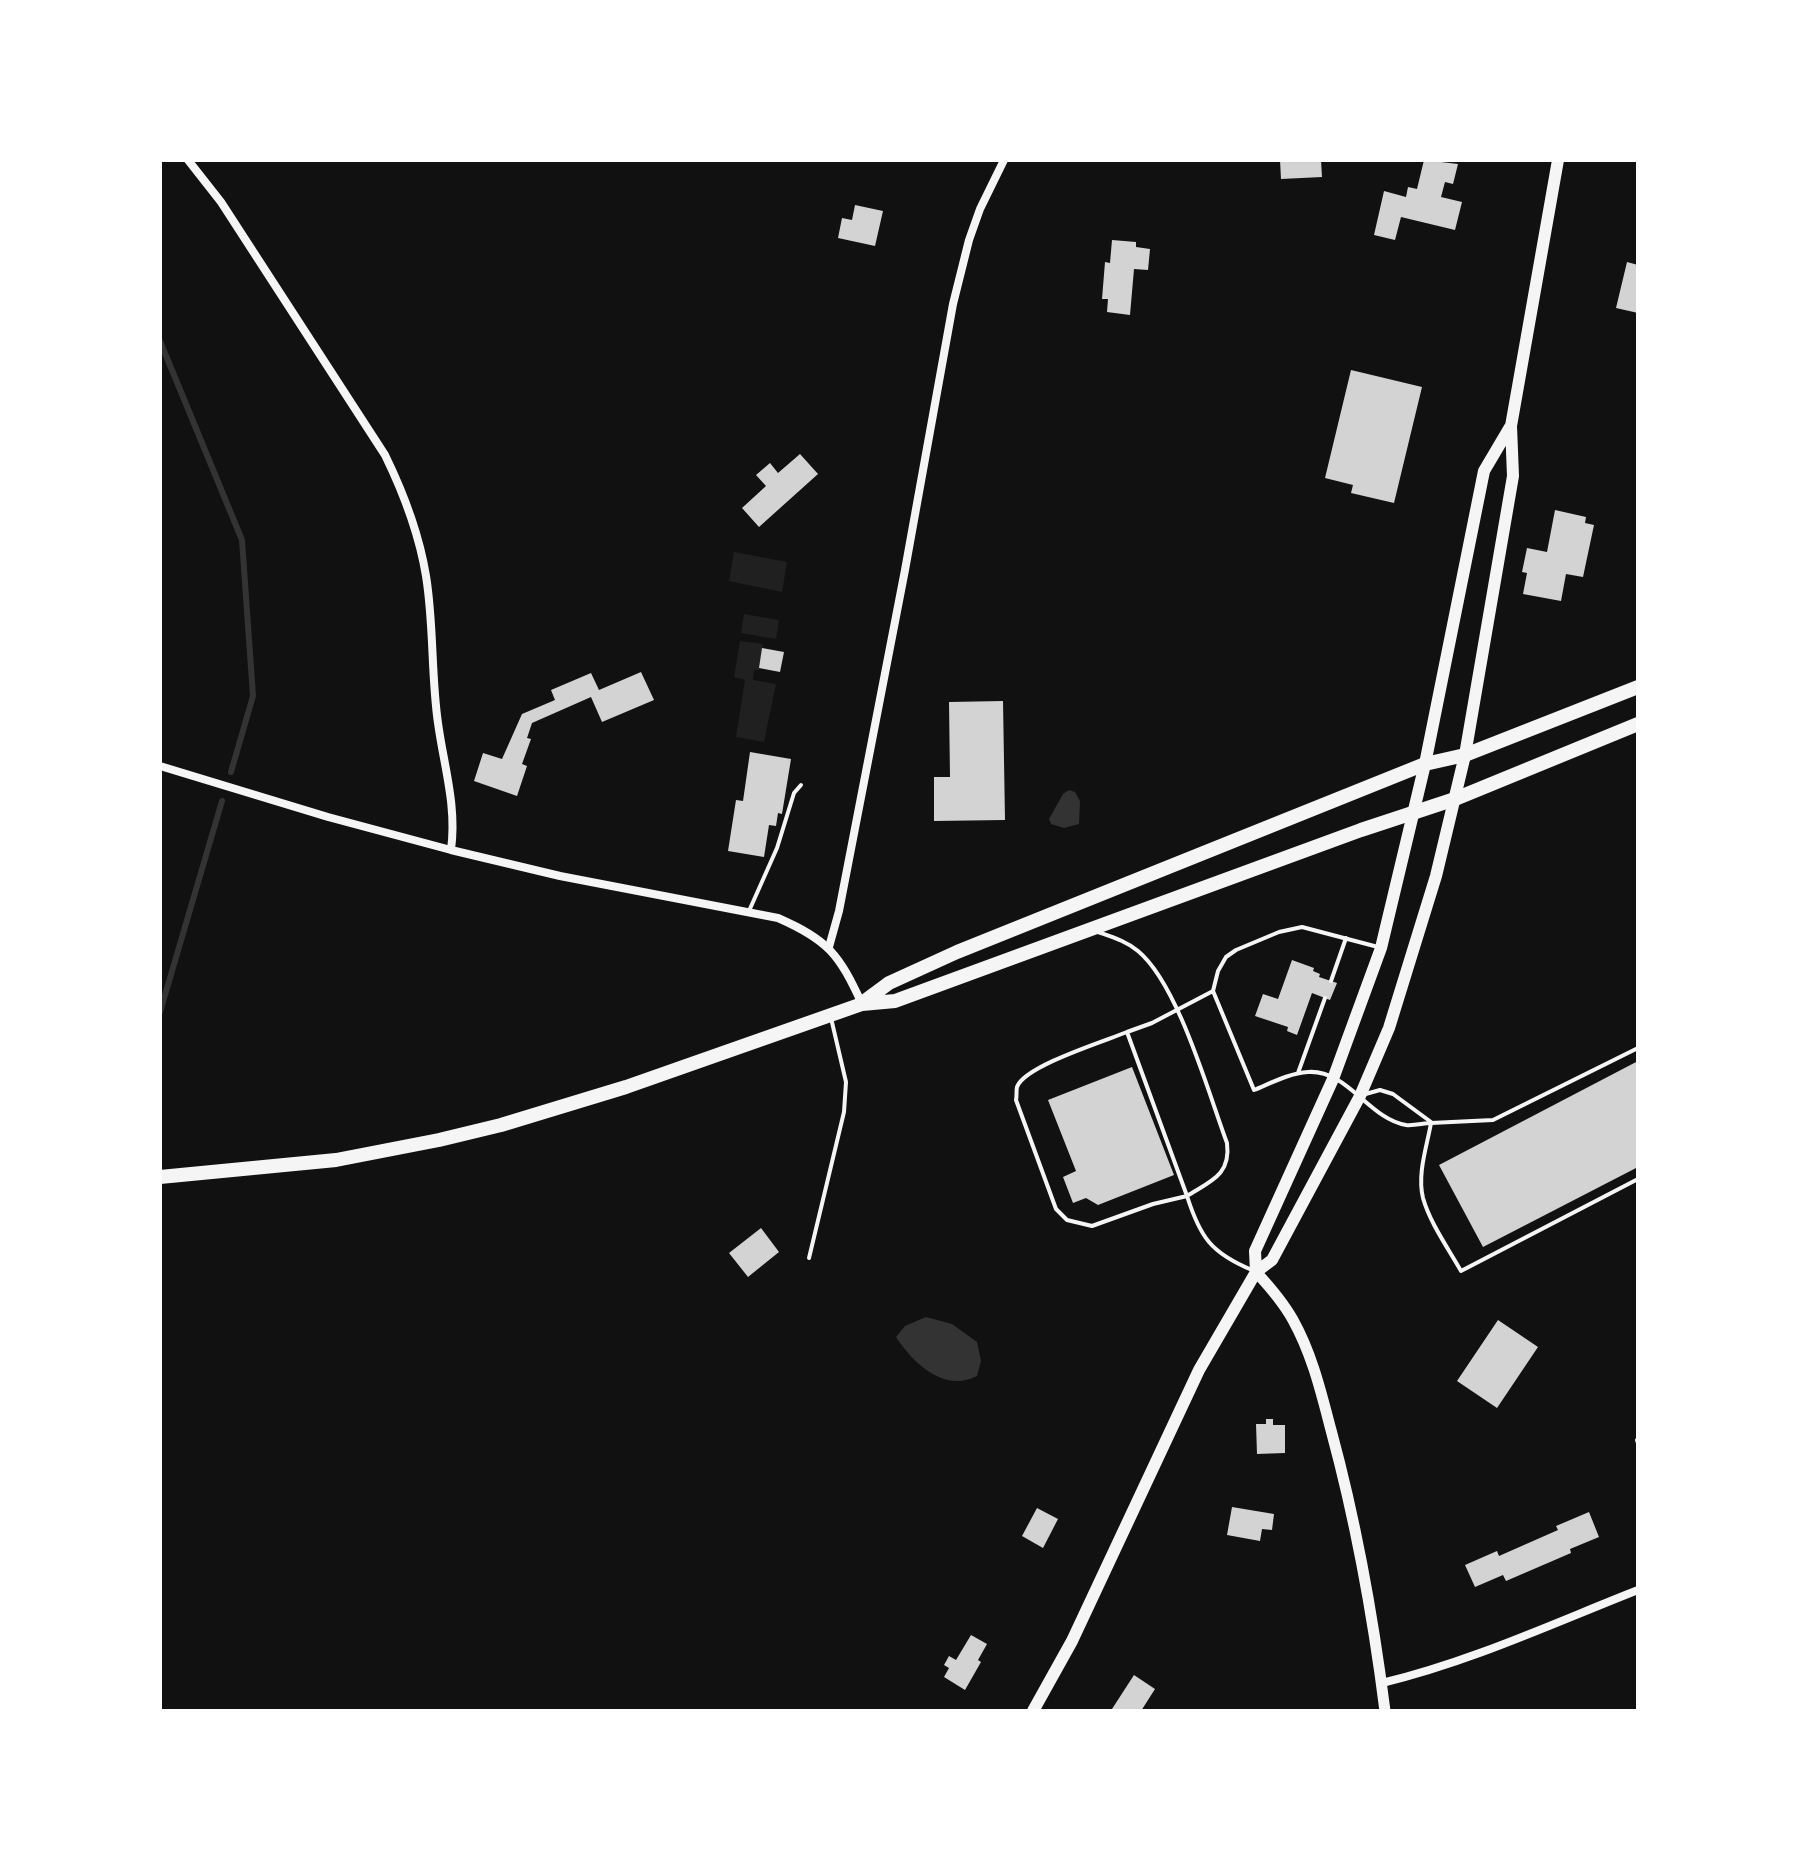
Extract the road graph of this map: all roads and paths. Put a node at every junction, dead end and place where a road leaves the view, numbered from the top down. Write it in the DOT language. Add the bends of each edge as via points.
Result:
graph roads {
  1 [pos="188,160"];
  2 [pos="1004,160"];
  3 [pos="1558,160"];
  4 [pos="1511,426"];
  5 [pos="1638,687"];
  6 [pos="1638,724"];
  7 [pos="1465,755"];
  8 [pos="1425,764"];
  9 [pos="160,766"];
  10 [pos="801,785"];
  11 [pos="1455,799"];
  12 [pos="1414,813"];
  13 [pos="451,850"];
  14 [pos="748,913"];
  15 [pos="1092,930"];
  16 [pos="1346,937"];
  17 [pos="829,947"];
  18 [pos="1381,948"];
  19 [pos="1331,981"];
  20 [pos="1213,991"];
  21 [pos="1325,998"];
  22 [pos="862,1004"];
  23 [pos="1177,1009"];
  24 [pos="830,1015"];
  25 [pos="1127,1032"];
  26 [pos="1638,1048"];
  27 [pos="1298,1073"];
  28 [pos="1333,1079"];
  29 [pos="1360,1096"];
  30 [pos="1431,1123"];
  31 [pos="160,1177"];
  32 [pos="1638,1179"];
  33 [pos="1187,1196"];
  34 [pos="809,1258"];
  35 [pos="1256,1272"];
  36 [pos="1638,1590"];
  37 [pos="1382,1683"];
  38 [pos="1033,1711"];
  39 [pos="1385,1711"];
  1 -- 13 [label="street" via="221,202 385,455 404,493 429,595 438,721 453,805"];
  2 -- 17 [label="street" via="976,219 953,304"];
  3 -- 4 [label="main road"];
  4 -- 7 [label="main road" via="1513,476"];
  4 -- 8 [label="main road" via="1484,471"];
  5 -- 7 [label="main road"];
  6 -- 11 [label="main road"];
  7 -- 8 [label="main road"];
  7 -- 11 [label="main road"];
  8 -- 12 [label="main road"];
  8 -- 22 [label="main road" via="957,952 889,983"];
  9 -- 13 [label="street"];
  10 -- 14 [label="lane"];
  11 -- 12 [label="main road"];
  11 -- 29 [label="main road" via="1410,964"];
  12 -- 15 [label="main road"];
  12 -- 18 [label="main road"];
  13 -- 14 [label="street"];
  14 -- 17 [label="street" via="778,918"];
  15 -- 22 [label="main road" via="895,1001"];
  15 -- 23 [label="lane" via="1136,950 1161,978"];
  16 -- 18 [label="lane"];
  16 -- 19 [label="lane"];
  16 -- 20 [label="lane" via="1302,927 1279,932 1226,957"];
  17 -- 22 [label="street"];
  18 -- 28 [label="main road"];
  20 -- 23 [label="lane"];
  20 -- 27 [label="lane" via="1254,1090"];
  21 -- 27 [label="lane"];
  22 -- 24 [label="main road"];
  23 -- 25 [label="lane"];
  23 -- 33 [label="lane" via="1229,1157 1216,1177"];
  24 -- 31 [label="main road" via="489,1128 336,1160"];
  24 -- 34 [label="lane" via="846,1082 844,1112"];
  25 -- 33 [label="lane"];
  25 -- 33 [label="lane" via="1046,1063 1017,1086 1016,1100 1056,1209 1067,1220 1092,1226"];
  26 -- 30 [label="lane" via="1493,1120"];
  27 -- 28 [label="lane" via="1312,1071"];
  28 -- 29 [label="lane"];
  28 -- 35 [label="main road" via="1255,1251"];
  29 -- 30 [label="lane" via="1370,1107 1407,1125"];
  29 -- 30 [label="lane" via="1380,1090 1393,1094"];
  29 -- 35 [label="main road" via="1272,1260"];
  30 -- 32 [label="lane" via="1424,1198 1461,1271"];
  33 -- 35 [label="lane" via="1195,1221 1215,1251"];
  35 -- 37 [label="street" via="1293,1320 1317,1378 1362,1561"];
  35 -- 38 [label="main road" via="1199,1370 1072,1641"];
  36 -- 37 [label="street" via="1492,1648"];
  37 -- 39 [label="street"];
}
